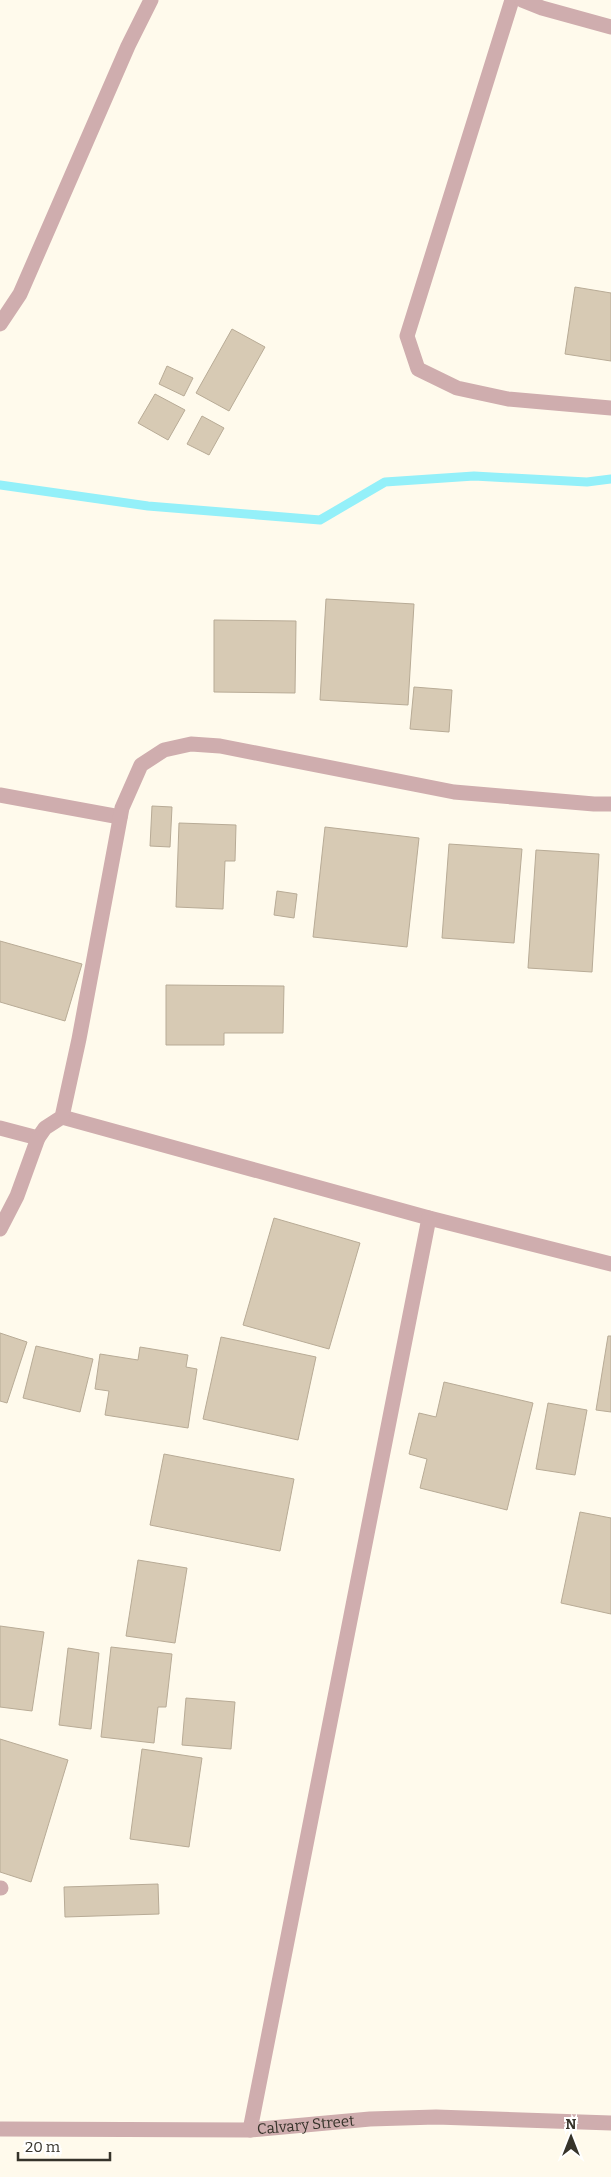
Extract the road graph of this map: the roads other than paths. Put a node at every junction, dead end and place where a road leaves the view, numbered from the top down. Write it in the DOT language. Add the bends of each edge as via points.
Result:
graph roads {
  1 [pos="151,0"];
  2 [pos="512,0"];
  3 [pos="522,0"];
  4 [pos="544,4"];
  5 [pos="611,26"];
  6 [pos="0,324"];
  7 [pos="611,408"];
  8 [pos="0,795"];
  9 [pos="611,804"];
  10 [pos="120,817"];
  11 [pos="62,1117"];
  12 [pos="0,1128"];
  13 [pos="38,1138"];
  14 [pos="429,1218"];
  15 [pos="0,1230"];
  16 [pos="611,1264"];
  17 [pos="611,2123"];
  18 [pos="0,2129"];
  19 [pos="250,2130"];
  1 -- 6 [label="street" via="20,294"];
  2 -- 7 [label="street" via="407,336 418,369 457,388 508,399"];
  3 -- 4 [label="street"];
  4 -- 5 [label="street"];
  8 -- 10 [label="street"];
  9 -- 10 [label="street" via="454,792 220,746 191,744 164,750 141,765"];
  10 -- 11 [label="street" via="80,1039"];
  11 -- 13 [label="street" via="45,1128"];
  11 -- 14 [label="street"];
  12 -- 13 [label="street"];
  13 -- 15 [label="street" via="17,1196"];
  14 -- 16 [label="street"];
  14 -- 19 [label="street"];
  17 -- 19 [label="street, Calvary Street" via="436,2117"];
  18 -- 19 [label="street, Calvary Street"];
}
